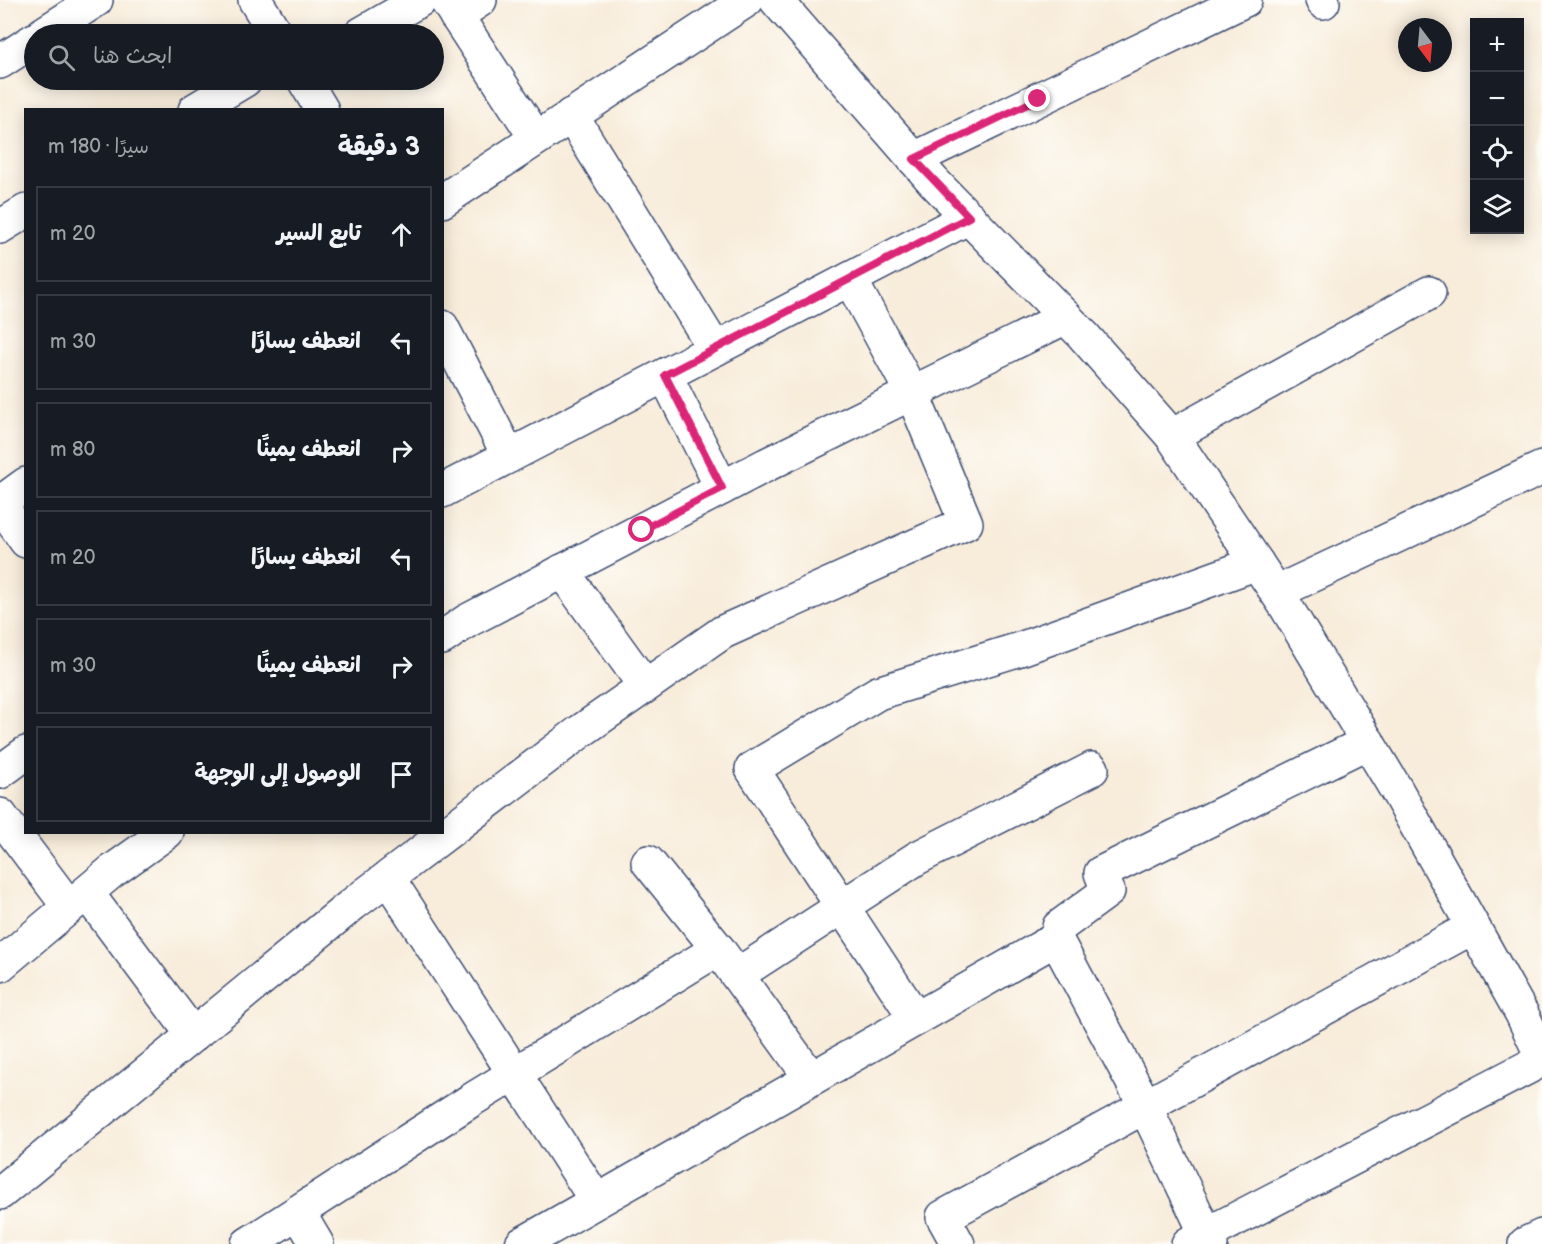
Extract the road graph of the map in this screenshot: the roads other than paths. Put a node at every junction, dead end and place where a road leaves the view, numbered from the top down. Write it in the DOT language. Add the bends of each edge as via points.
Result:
graph roads {
  1 [pos="96,0"];
  2 [pos="255,0"];
  3 [pos="420,0"];
  4 [pos="747,0"];
  5 [pos="776,0"];
  6 [pos="1245,0"];
  7 [pos="460,5"];
  8 [pos="58,24"];
  9 [pos="270,24"];
  10 [pos="378,24"];
  11 [pos="24,46"];
  12 [pos="0,62"];
  13 [pos="228,90"];
  14 [pos="309,90"];
  15 [pos="198,108"];
  16 [pos="321,108"];
  17 [pos="571,115"];
  18 [pos="536,138"];
  19 [pos="914,159"];
  20 [pos="444,200"];
  21 [pos="24,212"];
  22 [pos="969,217"];
  23 [pos="0,226"];
  24 [pos="850,279"];
  25 [pos="1429,293"];
  26 [pos="1066,317"];
  27 [pos="444,331"];
  28 [pos="715,349"];
  29 [pos="665,375"];
  30 [pos="912,393"];
  31 [pos="1172,436"];
  32 [pos="509,456"];
  33 [pos="1542,468"];
  34 [pos="24,486"];
  35 [pos="722,488"];
  36 [pos="444,490"];
  37 [pos="0,504"];
  38 [pos="24,539"];
  39 [pos="1257,563"];
  40 [pos="562,572"];
  41 [pos="1277,592"];
  42 [pos="444,637"];
  43 [pos="645,686"];
  44 [pos="1368,742"];
  45 [pos="24,754"];
  46 [pos="1092,769"];
  47 [pos="0,772"];
  48 [pos="0,815"];
  49 [pos="164,834"];
  50 [pos="648,862"];
  51 [pos="388,878"];
  52 [pos="78,900"];
  53 [pos="843,906"];
  54 [pos="1473,927"];
  55 [pos="1056,939"];
  56 [pos="718,949"];
  57 [pos="0,965"];
  58 [pos="737,975"];
  59 [pos="916,1019"];
  60 [pos="194,1035"];
  61 [pos="1542,1058"];
  62 [pos="514,1073"];
  63 [pos="811,1078"];
  64 [pos="1145,1107"];
  65 [pos="0,1193"];
  66 [pos="596,1200"];
  67 [pos="298,1212"];
  68 [pos="1542,1236"];
  69 [pos="1202,1241"];
  70 [pos="249,1244"];
  71 [pos="317,1244"];
  72 [pos="522,1244"];
  73 [pos="958,1244"];
  74 [pos="1525,1244"];
  1 -- 8 [label="street"];
  2 -- 9 [label="street"];
  3 -- 10 [label="street"];
  4 -- 17 [label="street"];
  5 -- 19 [label="street"];
  6 -- 19 [label="street"];
  7 -- 18 [label="street"];
  11 -- 12 [label="street"];
  13 -- 15 [label="street"];
  14 -- 16 [label="street"];
  17 -- 18 [label="street"];
  17 -- 28 [label="street"];
  18 -- 20 [label="street"];
  19 -- 22 [label="street"];
  21 -- 23 [label="street"];
  22 -- 24 [label="street"];
  22 -- 26 [label="street"];
  24 -- 28 [label="street"];
  24 -- 30 [label="street"];
  25 -- 31 [label="street"];
  26 -- 30 [label="street"];
  26 -- 31 [label="street"];
  27 -- 32 [label="street"];
  28 -- 29 [label="street"];
  29 -- 32 [label="street"];
  29 -- 35 [label="street"];
  30 -- 35 [label="street"];
  30 -- 43 [label="street" via="966,523 723,632"];
  31 -- 39 [label="street"];
  32 -- 36 [label="street"];
  33 -- 41 [label="street"];
  34 -- 37 [label="street"];
  35 -- 40 [label="street"];
  37 -- 38 [label="street"];
  39 -- 41 [label="street"];
  39 -- 53 [label="street" via="1023,648 878,693 752,769"];
  40 -- 42 [label="street"];
  40 -- 43 [label="street"];
  41 -- 44 [label="street"];
  43 -- 51 [label="street"];
  44 -- 54 [label="street"];
  44 -- 55 [label="street" via="1101,873 1108,891 1059,927"];
  45 -- 47 [label="street"];
  46 -- 53 [label="street" via="916,858"];
  48 -- 52 [label="street"];
  49 -- 52 [label="street"];
  50 -- 56 [label="street"];
  51 -- 60 [label="street"];
  51 -- 62 [label="street"];
  52 -- 57 [label="street"];
  52 -- 60 [label="street"];
  53 -- 58 [label="street"];
  53 -- 59 [label="street"];
  54 -- 61 [label="street"];
  54 -- 64 [label="street"];
  55 -- 59 [label="street"];
  55 -- 64 [label="street"];
  56 -- 58 [label="street"];
  56 -- 62 [label="street"];
  58 -- 63 [label="street"];
  59 -- 63 [label="street"];
  60 -- 65 [label="street"];
  61 -- 69 [label="street"];
  62 -- 66 [label="street"];
  62 -- 67 [label="street"];
  63 -- 66 [label="street"];
  64 -- 69 [label="street"];
  64 -- 73 [label="street" via="943,1217"];
  66 -- 72 [label="street"];
  67 -- 70 [label="street"];
  67 -- 71 [label="street"];
  68 -- 74 [label="street"];
}
